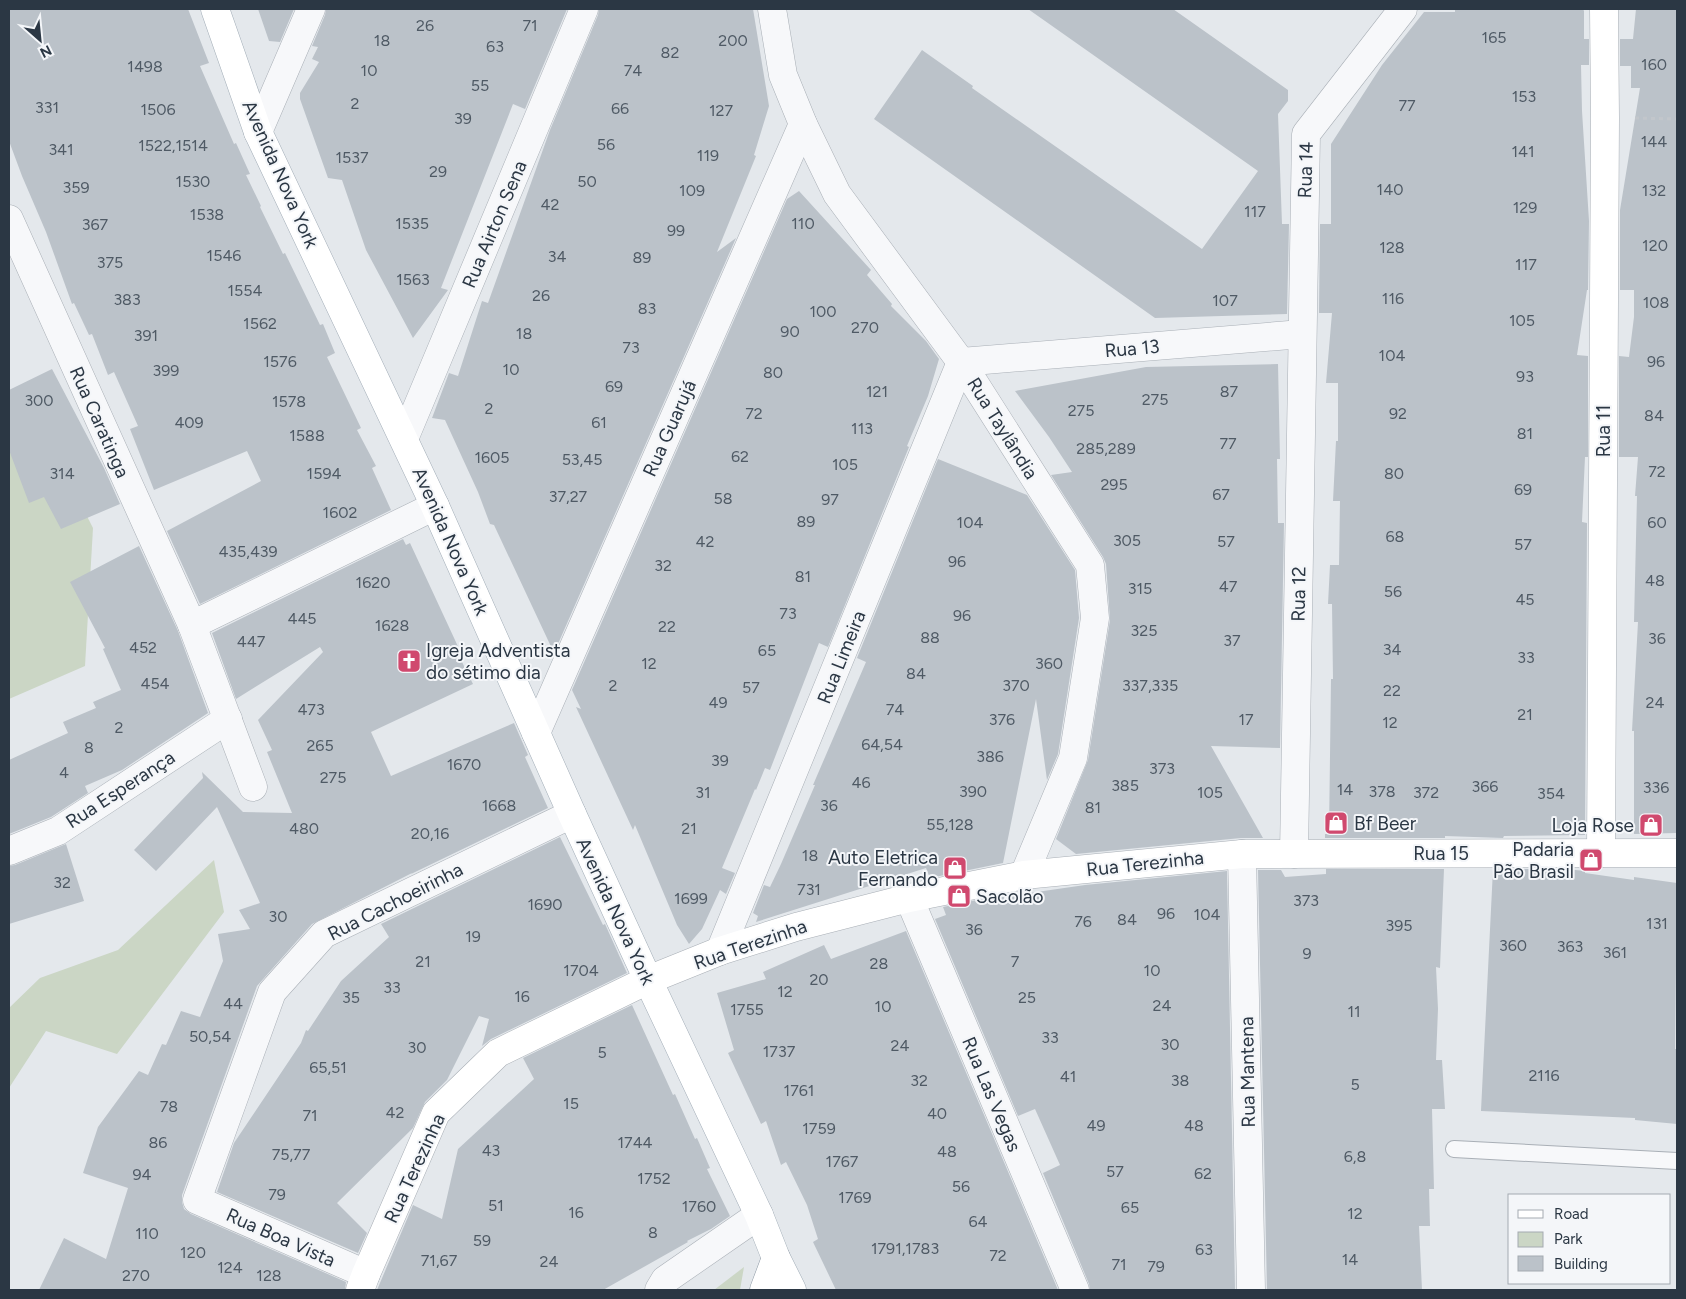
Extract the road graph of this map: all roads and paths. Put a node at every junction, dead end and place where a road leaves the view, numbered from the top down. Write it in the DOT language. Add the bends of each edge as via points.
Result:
graph roads {
  1 [pos="215,9"];
  2 [pos="311,9"];
  3 [pos="584,9"];
  4 [pos="772,9"];
  5 [pos="1403,9"];
  6 [pos="1604,9"];
  7 [pos="1605,118"];
  8 [pos="1677,119"];
  9 [pos="803,124"];
  10 [pos="258,132"];
  11 [pos="9,219"];
  12 [pos="1302,334"];
  13 [pos="961,362"];
  14 [pos="404,439"];
  15 [pos="435,506"];
  16 [pos="192,625"];
  17 [pos="228,719"];
  18 [pos="536,732"];
  19 [pos="253,787"];
  20 [pos="572,814"];
  21 [pos="9,851"];
  22 [pos="1601,853"];
  23 [pos="1242,854"];
  24 [pos="1294,854"];
  25 [pos="1674,856"];
  26 [pos="1024,875"];
  27 [pos="909,898"];
  28 [pos="720,951"];
  29 [pos="648,980"];
  30 [pos="1454,1148"];
  31 [pos="1677,1161"];
  32 [pos="197,1200"];
  33 [pos="759,1215"];
  34 [pos="776,1258"];
  35 [pos="363,1282"];
  36 [pos="659,1290"];
  37 [pos="764,1290"];
  38 [pos="792,1290"];
  39 [pos="1075,1290"];
  40 [pos="1251,1290"];
  1 -- 10 [label="main road, Avenida Nova York"];
  2 -- 10 [label="street"];
  3 -- 14 [label="street, Rua Airton Sena"];
  4 -- 9 [label="street, Rua Taylândia" via="783,75"];
  5 -- 12 [label="street, Rua 14" via="1306,134"];
  6 -- 7 [label="main road, Rua 11"];
  7 -- 8 [label="path"];
  7 -- 22 [label="main road, Rua 11"];
  9 -- 13 [label="street, Rua Taylândia" via="837,194"];
  9 -- 18 [label="street, Rua Guarujá"];
  10 -- 14 [label="main road, Avenida Nova York"];
  11 -- 16 [label="street, Rua Caratinga"];
  12 -- 13 [label="street, Rua 13"];
  12 -- 24 [label="street, Rua 12"];
  13 -- 26 [label="street, Rua Taylândia" via="1090,565 1095,618 1073,758"];
  13 -- 28 [label="street, Rua Limeira"];
  14 -- 15 [label="main road, Avenida Nova York"];
  15 -- 16 [label="street"];
  15 -- 18 [label="main road, Avenida Nova York"];
  16 -- 17 [label="street, Rua Caratinga"];
  17 -- 19 [label="street, Rua Caratinga"];
  17 -- 21 [label="street, Rua Esperança" via="58,831"];
  18 -- 20 [label="main road, Avenida Nova York"];
  20 -- 29 [label="main road, Avenida Nova York"];
  20 -- 32 [label="street, Rua Cachoeirinha" via="324,934 272,992"];
  22 -- 24 [label="main road, Rua 15"];
  22 -- 25 [label="main road, Rua 15"];
  23 -- 24 [label="main road, Rua Terezinha"];
  23 -- 26 [label="main road, Rua Terezinha"];
  23 -- 40 [label="street, Rua Mantena"];
  26 -- 27 [label="main road, Rua Terezinha"];
  27 -- 28 [label="main road, Rua Terezinha" via="796,927"];
  27 -- 39 [label="street, Rua Las Vegas"];
  28 -- 29 [label="main road, Rua Terezinha"];
  29 -- 33 [label="main road, Avenida Nova York"];
  29 -- 35 [label="main road, Rua Terezinha" via="498,1053 436,1113"];
  30 -- 31 [label="lane"];
  32 -- 35 [label="street, Rua Boa Vista"];
  33 -- 34 [label="main road, Avenida Nova York"];
  33 -- 36 [label="street" via="665,1280"];
  34 -- 37 [label="main road"];
  34 -- 38 [label="main road, Avenida Nova York"];
}
